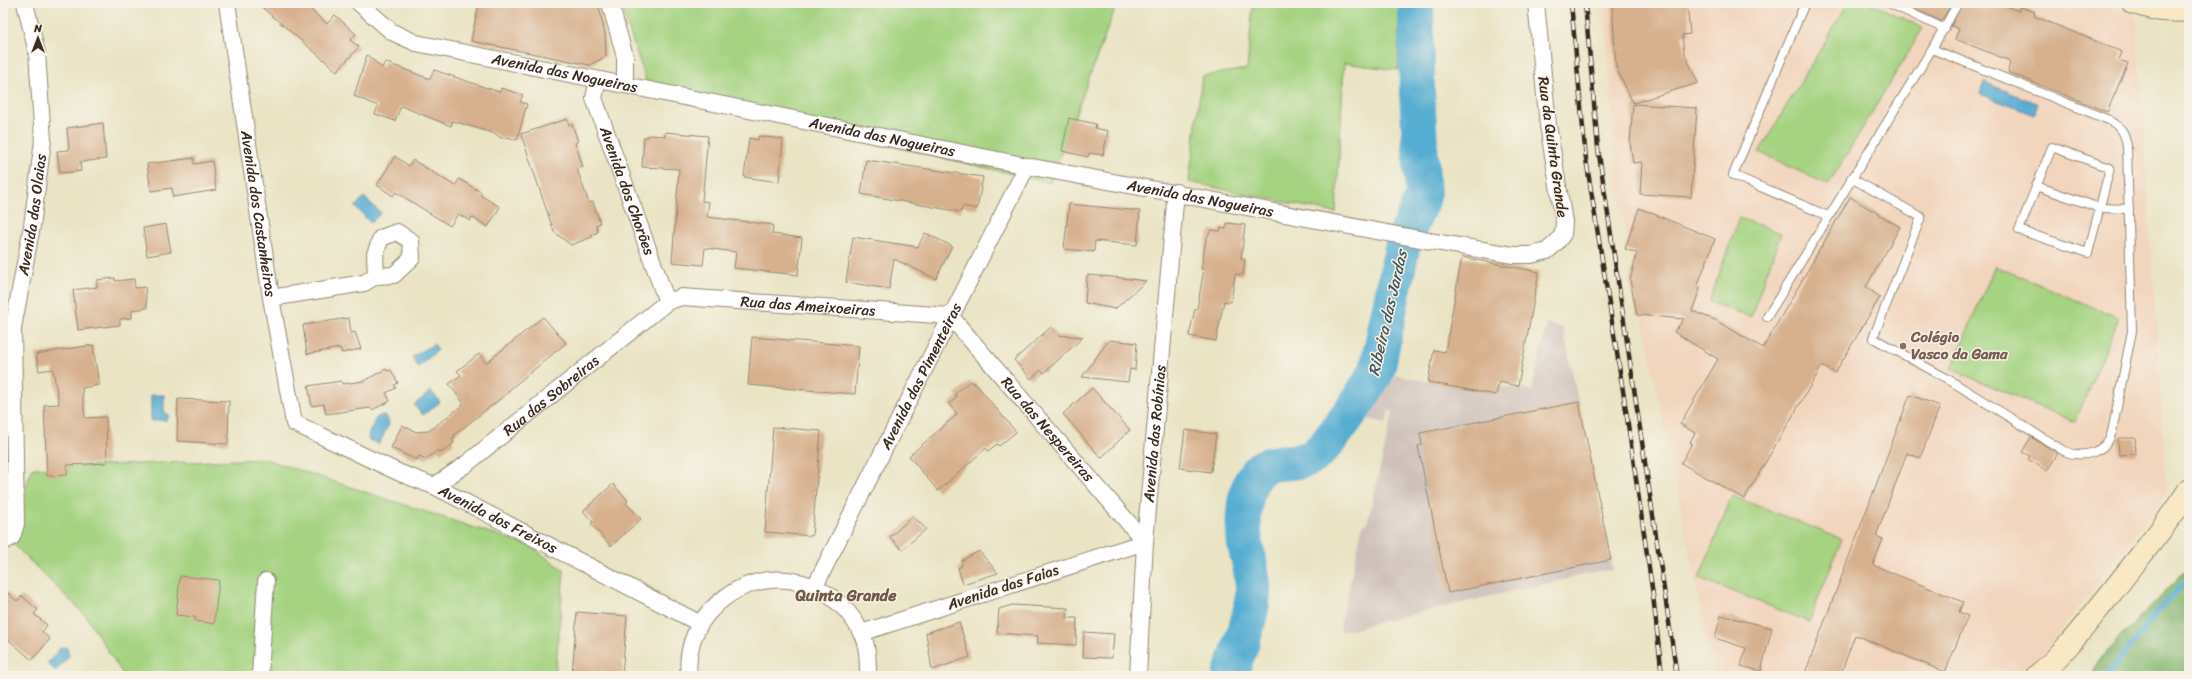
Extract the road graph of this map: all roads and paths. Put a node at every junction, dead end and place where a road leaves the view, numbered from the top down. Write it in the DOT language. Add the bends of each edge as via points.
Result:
graph roads {
  1 [pos="25,3"];
  2 [pos="227,3"];
  3 [pos="359,3"];
  4 [pos="610,3"];
  5 [pos="1536,3"];
  6 [pos="1806,3"];
  7 [pos="1889,3"];
  8 [pos="1958,3"];
  9 [pos="2133,3"];
  10 [pos="2161,10"];
  11 [pos="2189,11"];
  12 [pos="2189,27"];
  13 [pos="1945,29"];
  14 [pos="1932,49"];
  15 [pos="598,80"];
  16 [pos="625,85"];
  17 [pos="1027,166"];
  18 [pos="1851,178"];
  19 [pos="2036,186"];
  20 [pos="1176,192"];
  21 [pos="2100,208"];
  22 [pos="2129,209"];
  23 [pos="1828,216"];
  24 [pos="1419,238"];
  25 [pos="376,276"];
  26 [pos="271,298"];
  27 [pos="667,302"];
  28 [pos="950,316"];
  29 [pos="1767,317"];
  30 [pos="294,423"];
  31 [pos="434,486"];
  32 [pos="2189,490"];
  33 [pos="3,542"];
  34 [pos="1145,542"];
  35 [pos="266,581"];
  36 [pos="815,586"];
  37 [pos="699,623"];
  38 [pos="861,633"];
  39 [pos="2045,672"];
  40 [pos="260,676"];
  41 [pos="689,676"];
  42 [pos="868,676"];
  43 [pos="1138,676"];
  1 -- 33 [label="street, Avenida das Olaias" via="37,53 43,140 32,226 13,328 16,524 12,537"];
  2 -- 26 [label="street, Avenida dos Castanheiros"];
  3 -- 15 [label="street, Avenida das Nogueiras" via="392,32 416,44"];
  4 -- 16 [label="street" via="625,57"];
  5 -- 24 [label="street, Rua da Quinta Grande" via="1548,126 1564,222 1563,234 1547,251 1531,254 1513,254"];
  6 -- 23 [label="lane" via="1733,176"];
  7 -- 13 [label="lane"];
  8 -- 13 [label="lane"];
  9 -- 10 [label="main road"];
  10 -- 11 [label="main road"];
  10 -- 12 [label="main road"];
  13 -- 14 [label="lane"];
  14 -- 18 [label="lane"];
  14 -- 22 [label="lane" via="2109,120 2120,127 2127,146"];
  15 -- 16 [label="street, Avenida das Nogueiras"];
  15 -- 27 [label="street, Avenida dos Chorões" via="594,98"];
  16 -- 17 [label="street, Avenida das Nogueiras"];
  17 -- 20 [label="street, Avenida das Nogueiras"];
  17 -- 28 [label="street, Avenida das Pimenteiras"];
  18 -- 22 [label="lane" via="1921,217 1873,338 1946,378 2073,455 2092,453 2104,447 2112,432 2132,331"];
  18 -- 23 [label="lane"];
  19 -- 21 [label="lane"];
  19 -- 21 [label="lane" via="2052,147 2110,168"];
  19 -- 21 [label="lane" via="2019,230 2088,253"];
  20 -- 24 [label="street, Avenida das Nogueiras"];
  20 -- 34 [label="street, Avenida das Robínias"];
  21 -- 22 [label="lane"];
  23 -- 29 [label="lane"];
  25 -- 26 [label="street" via="364,283"];
  26 -- 30 [label="street, Avenida dos Castanheiros"];
  27 -- 28 [label="street, Rua das Ameixoeiras" via="682,297"];
  27 -- 31 [label="street, Rua das Sobreiras" via="465,465"];
  28 -- 34 [label="street, Rua das Nespereiras"];
  28 -- 36 [label="street, Avenida das Pimenteiras"];
  30 -- 31 [label="street, Avenida dos Freixos" via="400,473"];
  31 -- 37 [label="street, Avenida dos Freixos"];
  32 -- 39 [label="main road" via="2172,516"];
  34 -- 38 [label="street, Avenida das Faias"];
  34 -- 43 [label="street, Avenida das Robínias"];
  35 -- 40 [label="street"];
  36 -- 37 [label="street" via="791,580 765,580 741,587 719,601"];
  36 -- 38 [label="street" via="834,597 849,612"];
  37 -- 41 [label="street" via="692,643"];
  38 -- 42 [label="street" via="868,656"];
}
